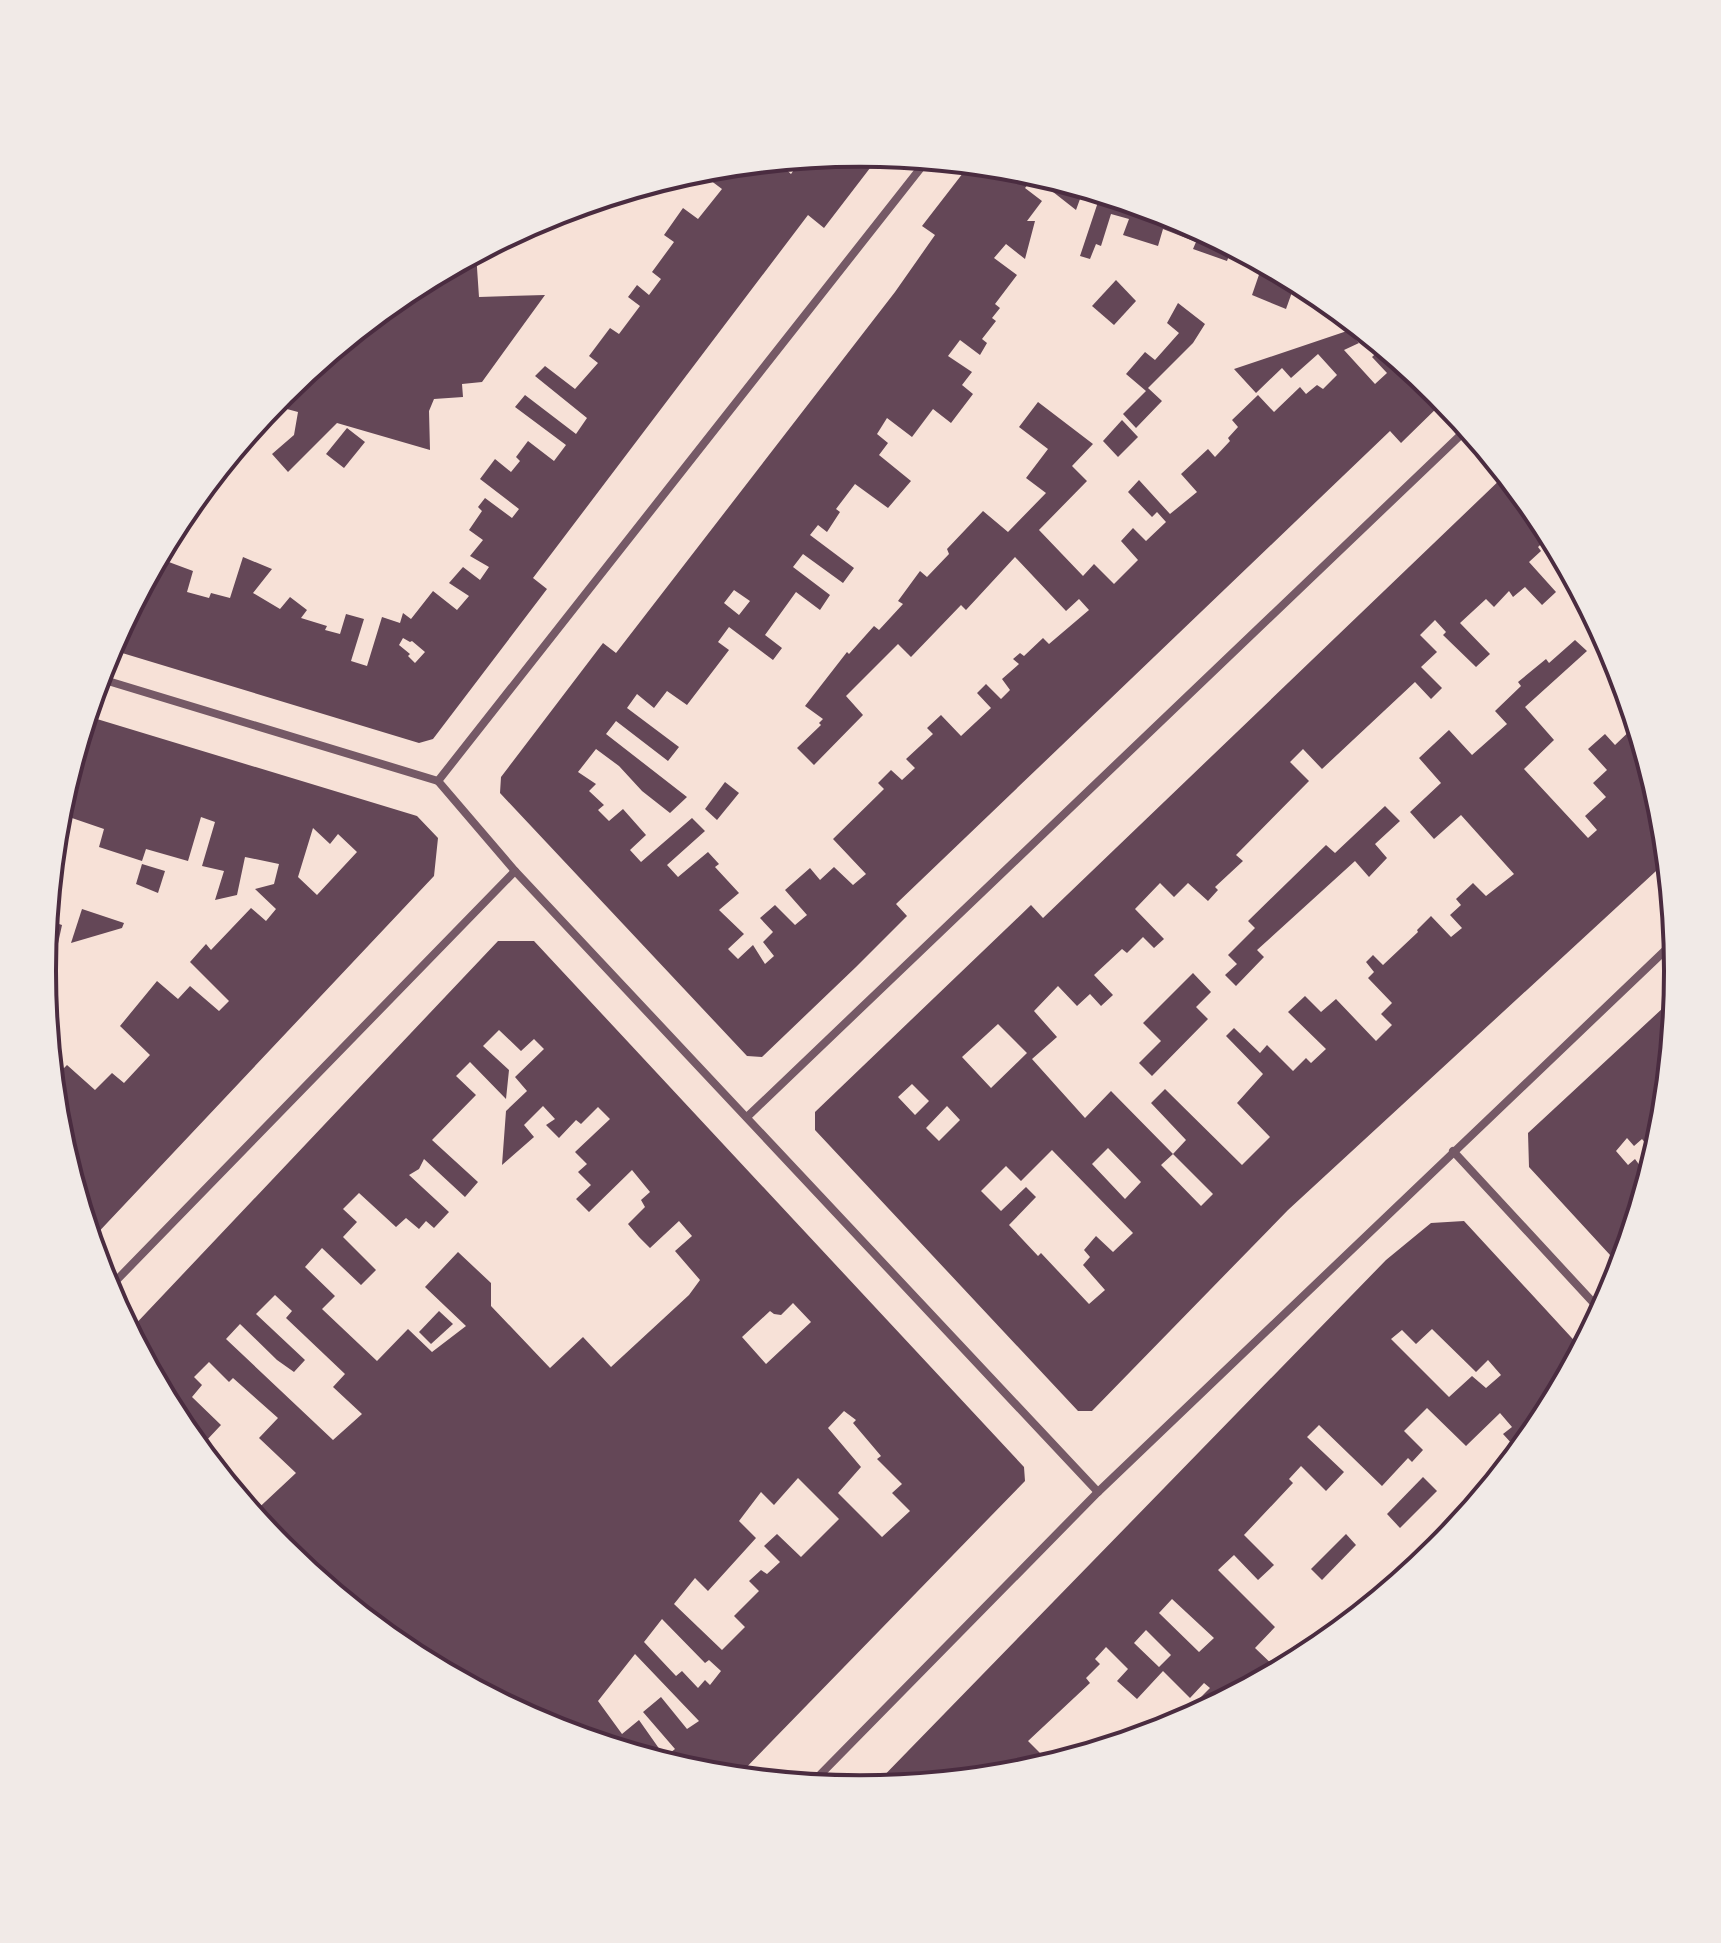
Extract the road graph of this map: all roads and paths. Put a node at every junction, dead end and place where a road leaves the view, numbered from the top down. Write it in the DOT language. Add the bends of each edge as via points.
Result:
graph roads {
  1 [pos="919,170"];
  2 [pos="1460,436"];
  3 [pos="110,682"];
  4 [pos="438,781"];
  5 [pos="515,871"];
  6 [pos="1664,951"];
  7 [pos="747,1117"];
  8 [pos="1453,1151"];
  9 [pos="117,1279"];
  10 [pos="1593,1303"];
  11 [pos="1098,1492"];
  12 [pos="820,1774"];
  1 -- 4 [label="street"];
  2 -- 7 [label="street"];
  3 -- 4 [label="street"];
  4 -- 5 [label="street"];
  5 -- 7 [label="street"];
  5 -- 9 [label="street"];
  6 -- 8 [label="street"];
  7 -- 11 [label="street"];
  8 -- 10 [label="street"];
  8 -- 11 [label="street"];
  11 -- 12 [label="street"];
}
